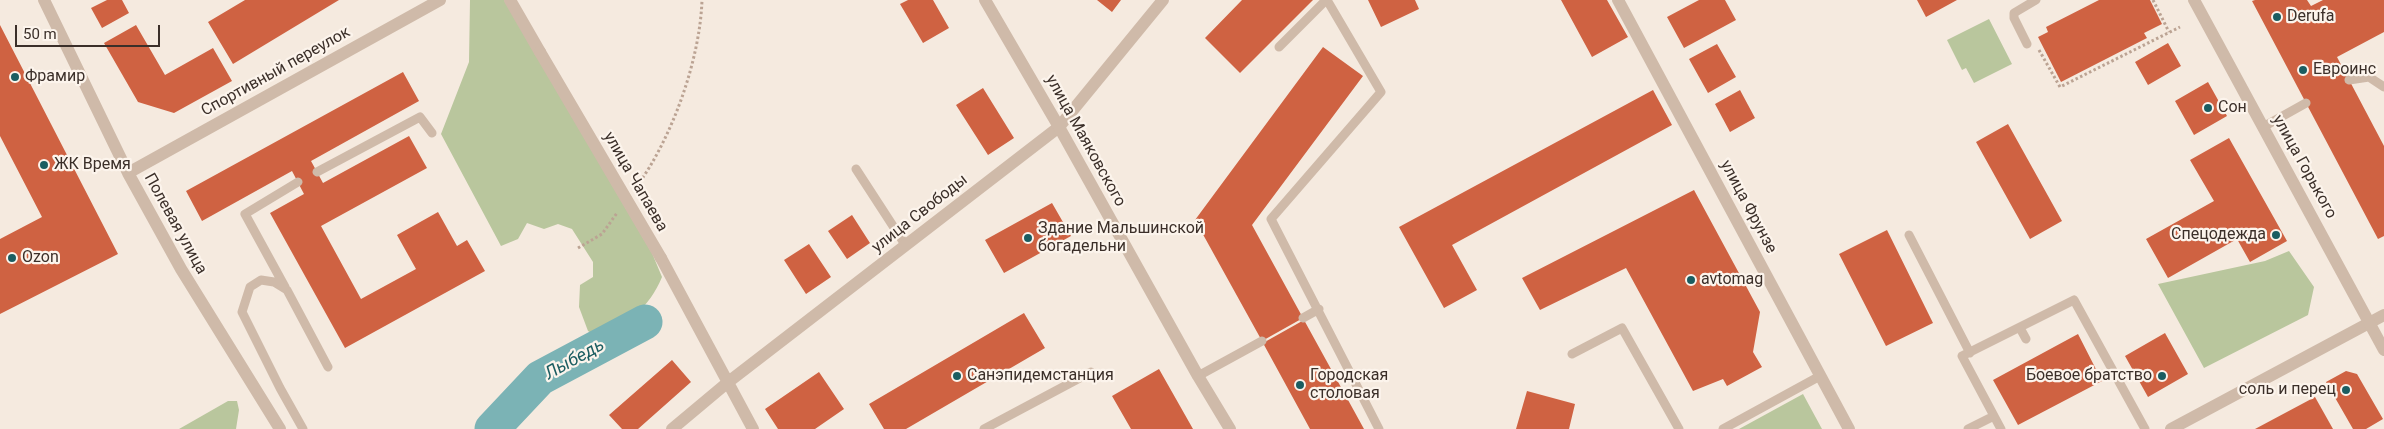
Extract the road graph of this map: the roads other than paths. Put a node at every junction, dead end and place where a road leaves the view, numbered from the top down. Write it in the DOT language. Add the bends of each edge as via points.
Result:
graph roads {
  1 [pos="44,0"];
  2 [pos="440,0"];
  3 [pos="510,0"];
  4 [pos="985,0"];
  5 [pos="1163,0"];
  6 [pos="1327,0"];
  7 [pos="1618,0"];
  8 [pos="2036,0"];
  9 [pos="2194,0"];
  10 [pos="2027,44"];
  11 [pos="1279,48"];
  12 [pos="2349,80"];
  13 [pos="2384,87"];
  14 [pos="2306,103"];
  15 [pos="1059,127"];
  16 [pos="2263,127"];
  17 [pos="432,133"];
  18 [pos="856,169"];
  19 [pos="317,172"];
  20 [pos="128,173"];
  21 [pos="298,182"];
  22 [pos="1909,235"];
  23 [pos="906,246"];
  24 [pos="287,290"];
  25 [pos="1318,309"];
  26 [pos="2384,315"];
  27 [pos="1303,318"];
  28 [pos="2370,323"];
  29 [pos="2020,328"];
  30 [pos="2026,340"];
  31 [pos="1262,341"];
  32 [pos="2384,350"];
  33 [pos="1970,353"];
  34 [pos="1572,354"];
  35 [pos="328,367"];
  36 [pos="1091,372"];
  37 [pos="1198,376"];
  38 [pos="1820,376"];
  39 [pos="727,383"];
  40 [pos="1994,416"];
  41 [pos="280,429"];
  42 [pos="303,429"];
  43 [pos="672,429"];
  44 [pos="753,429"];
  45 [pos="984,429"];
  46 [pos="1230,429"];
  47 [pos="1378,429"];
  48 [pos="1679,429"];
  49 [pos="1723,429"];
  50 [pos="1848,429"];
  51 [pos="1968,429"];
  52 [pos="2001,429"];
  53 [pos="2145,429"];
  54 [pos="2171,429"];
  1 -- 20 [label="street, Полевая улица"];
  2 -- 20 [label="street, Спортивный переулок"];
  3 -- 39 [label="street, улица Чапаева, bridge" via="661,258"];
  4 -- 15 [label="street, улица Маяковского"];
  5 -- 15 [label="street, улица Свободы"];
  6 -- 11 [label="lane"];
  6 -- 25 [label="lane" via="1381,92 1271,219"];
  7 -- 38 [label="street, улица Фрунзе"];
  8 -- 10 [label="lane" via="2014,13"];
  9 -- 16 [label="street, улица Горького"];
  12 -- 13 [label="lane" via="2369,76"];
  14 -- 16 [label="lane"];
  15 -- 23 [label="street, улица Свободы"];
  15 -- 37 [label="street, улица Маяковского"];
  16 -- 28 [label="street, улица Горького"];
  17 -- 19 [label="lane" via="420,117"];
  18 -- 23 [label="lane"];
  20 -- 41 [label="street, Полевая улица" via="181,269"];
  21 -- 24 [label="lane" via="246,214"];
  22 -- 33 [label="lane"];
  23 -- 39 [label="street, улица Свободы"];
  24 -- 35 [label="lane"];
  24 -- 42 [label="lane" via="274,282 261,280 250,287 242,312"];
  25 -- 27 [label="lane"];
  25 -- 47 [label="lane"];
  26 -- 28 [label="street"];
  28 -- 32 [label="street, улица Горького"];
  28 -- 54 [label="street"];
  29 -- 30 [label="lane"];
  29 -- 33 [label="lane"];
  29 -- 53 [label="lane" via="2074,300"];
  31 -- 37 [label="lane"];
  33 -- 40 [label="lane" via="1962,356"];
  34 -- 48 [label="lane" via="1622,328"];
  36 -- 45 [label="lane"];
  37 -- 46 [label="street, улица Маяковского"];
  38 -- 49 [label="lane"];
  38 -- 50 [label="street, улица Фрунзе"];
  39 -- 43 [label="street, улица Свободы"];
  39 -- 44 [label="street, улица Чапаева"];
  40 -- 51 [label="lane"];
  40 -- 52 [label="lane"];
}
